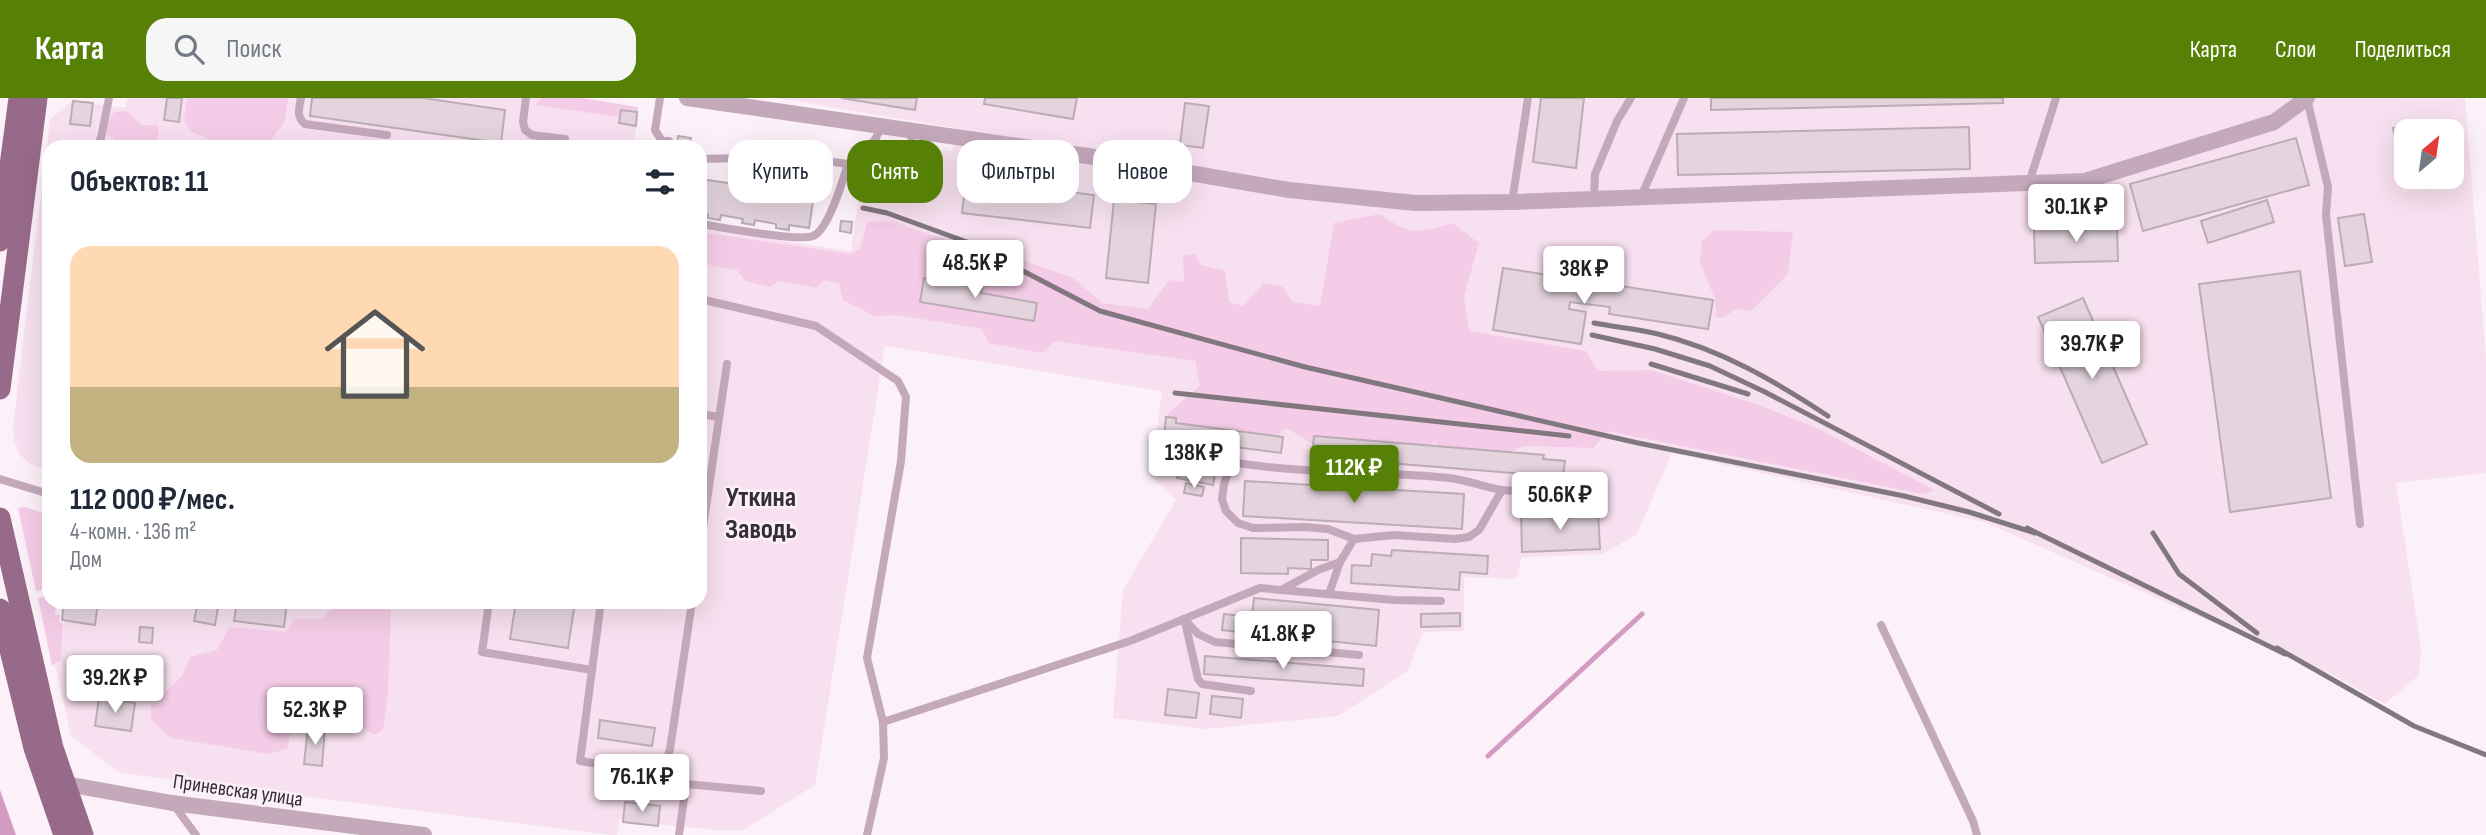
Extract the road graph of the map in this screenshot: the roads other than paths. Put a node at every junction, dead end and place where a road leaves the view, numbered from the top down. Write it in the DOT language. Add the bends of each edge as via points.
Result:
graph roads {
  1 [pos="19,98"];
  2 [pos="37,98"];
  3 [pos="108,98"];
  4 [pos="301,98"];
  5 [pos="526,98"];
  6 [pos="660,98"];
  7 [pos="687,98"];
  8 [pos="1528,98"];
  9 [pos="1631,98"];
  10 [pos="1684,98"];
  11 [pos="2056,98"];
  12 [pos="2307,99"];
  13 [pos="881,126"];
  14 [pos="913,131"];
  15 [pos="387,135"];
  16 [pos="565,139"];
  17 [pos="100,140"];
  18 [pos="663,140"];
  19 [pos="874,140"];
  20 [pos="911,140"];
  21 [pos="707,159"];
  22 [pos="847,164"];
  23 [pos="847,167"];
  24 [pos="2029,183"];
  25 [pos="1642,197"];
  26 [pos="1594,199"];
  27 [pos="1512,202"];
  28 [pos="9,212"];
  29 [pos="707,225"];
  30 [pos="0,241"];
  31 [pos="707,301"];
  32 [pos="727,364"];
  33 [pos="0,389"];
  34 [pos="707,415"];
  35 [pos="719,417"];
  36 [pos="1178,449"];
  37 [pos="1232,461"];
  38 [pos="0,479"];
  39 [pos="1598,487"];
  40 [pos="1502,490"];
  41 [pos="42,492"];
  42 [pos="707,500"];
  43 [pos="0,519"];
  44 [pos="2360,524"];
  45 [pos="1354,539"];
  46 [pos="1340,562"];
  47 [pos="1281,590"];
  48 [pos="1329,594"];
  49 [pos="1441,601"];
  50 [pos="0,609"];
  51 [pos="488,609"];
  52 [pos="600,609"];
  53 [pos="691,609"];
  54 [pos="1184,619"];
  55 [pos="1881,625"];
  56 [pos="1359,655"];
  57 [pos="592,670"];
  58 [pos="1251,691"];
  59 [pos="883,722"];
  60 [pos="662,774"];
  61 [pos="686,784"];
  62 [pos="57,786"];
  63 [pos="761,792"];
  64 [pos="172,803"];
  65 [pos="64,835"];
  66 [pos="83,835"];
  67 [pos="196,835"];
  68 [pos="424,835"];
  69 [pos="679,835"];
  70 [pos="867,835"];
  71 [pos="1977,835"];
  1 -- 28 [label="main road"];
  2 -- 28 [label="main road"];
  3 -- 17 [label="lane"];
  4 -- 15 [label="lane" via="298,114 305,124"];
  5 -- 16 [label="lane" via="525,130"];
  6 -- 18 [label="lane" via="655,130"];
  7 -- 13 [label="street"];
  8 -- 27 [label="lane"];
  9 -- 26 [label="lane" via="1595,174"];
  10 -- 25 [label="lane"];
  11 -- 24 [label="lane"];
  12 -- 24 [label="street" via="2274,122 2085,181"];
  12 -- 44 [label="lane" via="2329,187 2326,215"];
  13 -- 14 [label="street"];
  13 -- 19 [label="lane"];
  14 -- 20 [label="lane"];
  14 -- 27 [label="street" via="1289,190 1415,203"];
  21 -- 22 [label="lane" via="774,154"];
  23 -- 29 [label="lane" via="835,205 813,237"];
  24 -- 25 [label="street"];
  25 -- 26 [label="street"];
  26 -- 27 [label="street"];
  28 -- 30 [label="main road"];
  28 -- 33 [label="main road"];
  31 -- 59 [label="lane" via="816,326 898,381 906,397 901,461 867,658"];
  32 -- 35 [label="lane"];
  34 -- 35 [label="lane"];
  35 -- 42 [label="lane"];
  36 -- 37 [label="lane"];
  37 -- 40 [label="lane" via="1452,478"];
  37 -- 45 [label="lane" via="1222,499 1238,523 1253,528 1328,529"];
  38 -- 41 [label="lane"];
  39 -- 40 [label="lane"];
  40 -- 45 [label="lane" via="1479,530 1469,537"];
  43 -- 62 [label="main road" via="50,736"];
  45 -- 46 [label="lane"];
  46 -- 47 [label="lane"];
  46 -- 48 [label="lane"];
  47 -- 48 [label="lane"];
  47 -- 54 [label="lane" via="1260,588"];
  48 -- 49 [label="lane"];
  50 -- 62 [label="main road" via="22,704"];
  51 -- 57 [label="lane" via="482,653"];
  52 -- 57 [label="lane"];
  53 -- 60 [label="lane" via="670,749"];
  54 -- 56 [label="lane" via="1198,634 1215,642"];
  54 -- 58 [label="lane" via="1202,684"];
  54 -- 59 [label="lane"];
  55 -- 71 [label="lane"];
  57 -- 60 [label="lane" via="580,761"];
  59 -- 70 [label="lane" via="884,758"];
  60 -- 61 [label="lane"];
  61 -- 63 [label="lane"];
  61 -- 69 [label="lane"];
  62 -- 64 [label="street, Приневская улица"];
  62 -- 65 [label="main road"];
  62 -- 66 [label="main road"];
  64 -- 67 [label="lane"];
  64 -- 68 [label="street, Приневская улица"];
}
